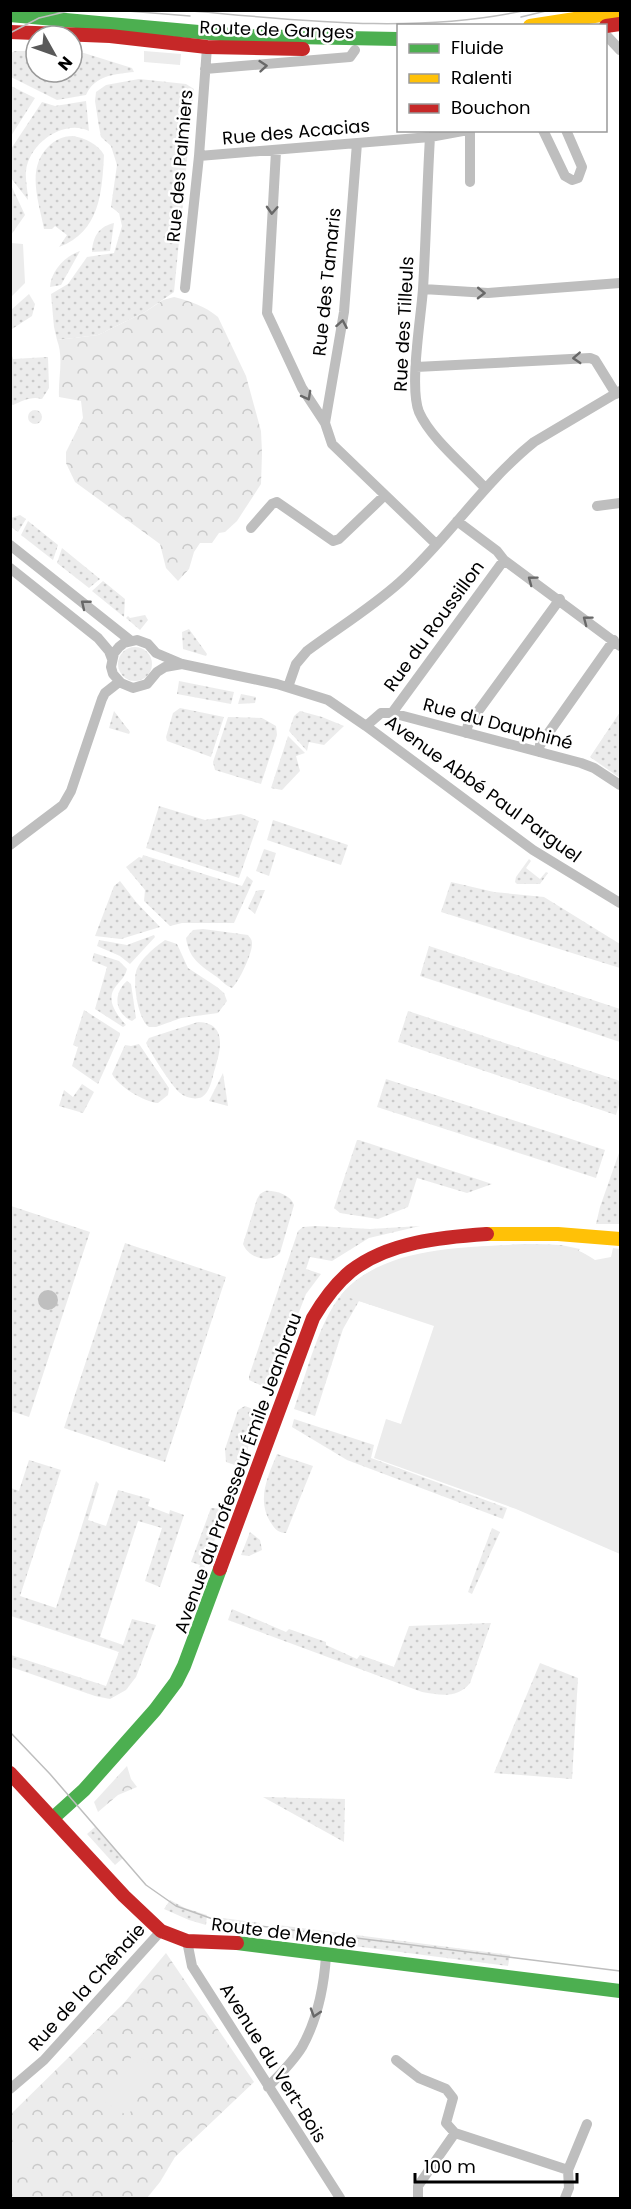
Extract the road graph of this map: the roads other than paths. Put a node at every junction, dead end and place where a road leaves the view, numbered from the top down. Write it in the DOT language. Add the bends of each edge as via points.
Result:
graph roads {
  1 [pos="618,11"];
  2 [pos="10,15"];
  3 [pos="603,20"];
  4 [pos="554,24"];
  5 [pos="621,24"];
  6 [pos="10,32"];
  7 [pos="207,36"];
  8 [pos="607,36"];
  9 [pos="397,39"];
  10 [pos="355,50"];
  11 [pos="397,50"];
  12 [pos="621,50"];
  13 [pos="205,69"];
  14 [pos="458,132"];
  15 [pos="469,132"];
  16 [pos="544,132"];
  17 [pos="567,132"];
  18 [pos="429,137"];
  19 [pos="357,143"];
  20 [pos="276,151"];
  21 [pos="199,156"];
  22 [pos="470,182"];
  23 [pos="621,283"];
  24 [pos="185,288"];
  25 [pos="423,289"];
  26 [pos="416,367"];
  27 [pos="618,393"];
  28 [pos="325,423"];
  29 [pos="485,488"];
  30 [pos="384,496"];
  31 [pos="621,503"];
  32 [pos="597,506"];
  33 [pos="457,521"];
  34 [pos="251,528"];
  35 [pos="436,544"];
  36 [pos="10,545"];
  37 [pos="504,560"];
  38 [pos="10,568"];
  39 [pos="560,599"];
  40 [pos="131,641"];
  41 [pos="617,643"];
  42 [pos="156,653"];
  43 [pos="111,663"];
  44 [pos="182,664"];
  45 [pos="157,672"];
  46 [pos="119,682"];
  47 [pos="288,687"];
  48 [pos="102,699"];
  49 [pos="392,713"];
  50 [pos="366,726"];
  51 [pos="466,733"];
  52 [pos="539,752"];
  53 [pos="621,785"];
  54 [pos="10,845"];
  55 [pos="621,903"];
  56 [pos="621,1239"];
  57 [pos="10,1773"];
  58 [pos="53,1818"];
  59 [pos="161,1931"];
  60 [pos="187,1941"];
  61 [pos="326,1956"];
  62 [pos="621,1991"];
  63 [pos="396,2060"];
  64 [pos="268,2087"];
  65 [pos="10,2089"];
  66 [pos="587,2124"];
  67 [pos="455,2133"];
  68 [pos="568,2170"];
  69 [pos="340,2199"];
  70 [pos="418,2199"];
  71 [pos="566,2199"];
  1 -- 3 [label="main road"];
  2 -- 7 [label="main road, Route de Ganges"];
  3 -- 4 [label="main road"];
  3 -- 5 [label="main road"];
  6 -- 7 [label="main road"];
  7 -- 9 [label="main road, Route de Ganges"];
  7 -- 10 [label="main road, Route de Ganges"];
  7 -- 13 [label="street, Rue des Palmiers"];
  8 -- 12 [label="street"];
  10 -- 11 [label="main road, Route de Ganges"];
  13 -- 10 [label="street, one-way" via="321,61 350,57"];
  13 -- 21 [label="street, Rue des Palmiers"];
  14 -- 18 [label="street, Rue des Acacias"];
  15 -- 22 [label="street, Rue des Acacias"];
  16 -- 17 [label="street" via="565,177 572,180 578,178 582,166"];
  18 -- 19 [label="street, Rue des Acacias"];
  18 -- 25 [label="street, Rue des Tilleuls"];
  19 -- 20 [label="street, Rue des Acacias"];
  28 -- 19 [label="street, Rue des Tamaris, one-way" via="344,312"];
  20 -- 21 [label="street, Rue des Acacias"];
  20 -- 28 [label="street, one-way" via="267,313 302,388"];
  21 -- 24 [label="street, Rue des Palmiers"];
  25 -- 23 [label="street, one-way" via="488,293"];
  25 -- 26 [label="street, Rue des Tilleuls"];
  27 -- 26 [label="street, one-way" via="590,358"];
  26 -- 29 [label="street, Rue des Tilleuls" via="419,412 437,438"];
  27 -- 29 [label="street" via="534,442"];
  28 -- 30 [label="street" via="332,444"];
  29 -- 33 [label="street"];
  30 -- 34 [label="street" via="333,541 277,502"];
  30 -- 35 [label="street"];
  31 -- 32 [label="street"];
  33 -- 35 [label="street"];
  33 -- 37 [label="street"];
  35 -- 47 [label="street" via="400,582 307,651 296,664"];
  40 -- 36 [label="street, one-way"];
  39 -- 37 [label="street, one-way"];
  37 -- 49 [label="street, Rue du Roussillon"];
  38 -- 43 [label="street" via="98,638 109,651"];
  41 -- 39 [label="street, one-way"];
  39 -- 51 [label="street"];
  40 -- 42 [label="street" via="142,641"];
  40 -- 43 [label="street" via="118,647"];
  41 -- 52 [label="street" via="540,745"];
  42 -- 44 [label="street, Avenue Abbé Paul Parguel"];
  42 -- 45 [label="street"];
  43 -- 46 [label="street"];
  43 -- 48 [label="street"];
  44 -- 45 [label="street"];
  44 -- 47 [label="street, Avenue Abbé Paul Parguel"];
  45 -- 46 [label="street" via="140,687"];
  46 -- 48 [label="street"];
  47 -- 50 [label="street, Avenue Abbé Paul Parguel" via="328,700"];
  48 -- 54 [label="street" via="63,805"];
  49 -- 50 [label="street" via="381,712"];
  49 -- 51 [label="street, Rue du Dauphiné"];
  50 -- 55 [label="street, Avenue Abbé Paul Parguel" via="533,850"];
  51 -- 52 [label="street, Rue du Dauphiné"];
  52 -- 53 [label="street, Rue du Dauphiné" via="594,768"];
  56 -- 58 [label="main road, Avenue du Professeur Émile Jeanbrau" via="492,1235 426,1242 382,1254 342,1279 314,1318 176,1682 108,1763"];
  57 -- 58 [label="main road, Route de Mende"];
  58 -- 59 [label="main road, Route de Mende"];
  59 -- 60 [label="main road, Route de Mende"];
  59 -- 65 [label="street, Rue de la Chênaie" via="44,2060"];
  60 -- 61 [label="main road, Route de Mende" via="234,1943"];
  60 -- 64 [label="street, Avenue du Vert-Bois" via="192,1966"];
  61 -- 62 [label="main road, Route de Mende"];
  61 -- 64 [label="street, one-way" via="311,2027 301,2047"];
  63 -- 67 [label="street" via="418,2078 446,2089 453,2098 446,2123"];
  64 -- 69 [label="street, Avenue du Vert-Bois"];
  66 -- 68 [label="street"];
  67 -- 68 [label="street"];
  67 -- 70 [label="street" via="418,2186"];
  68 -- 71 [label="street"];
}
